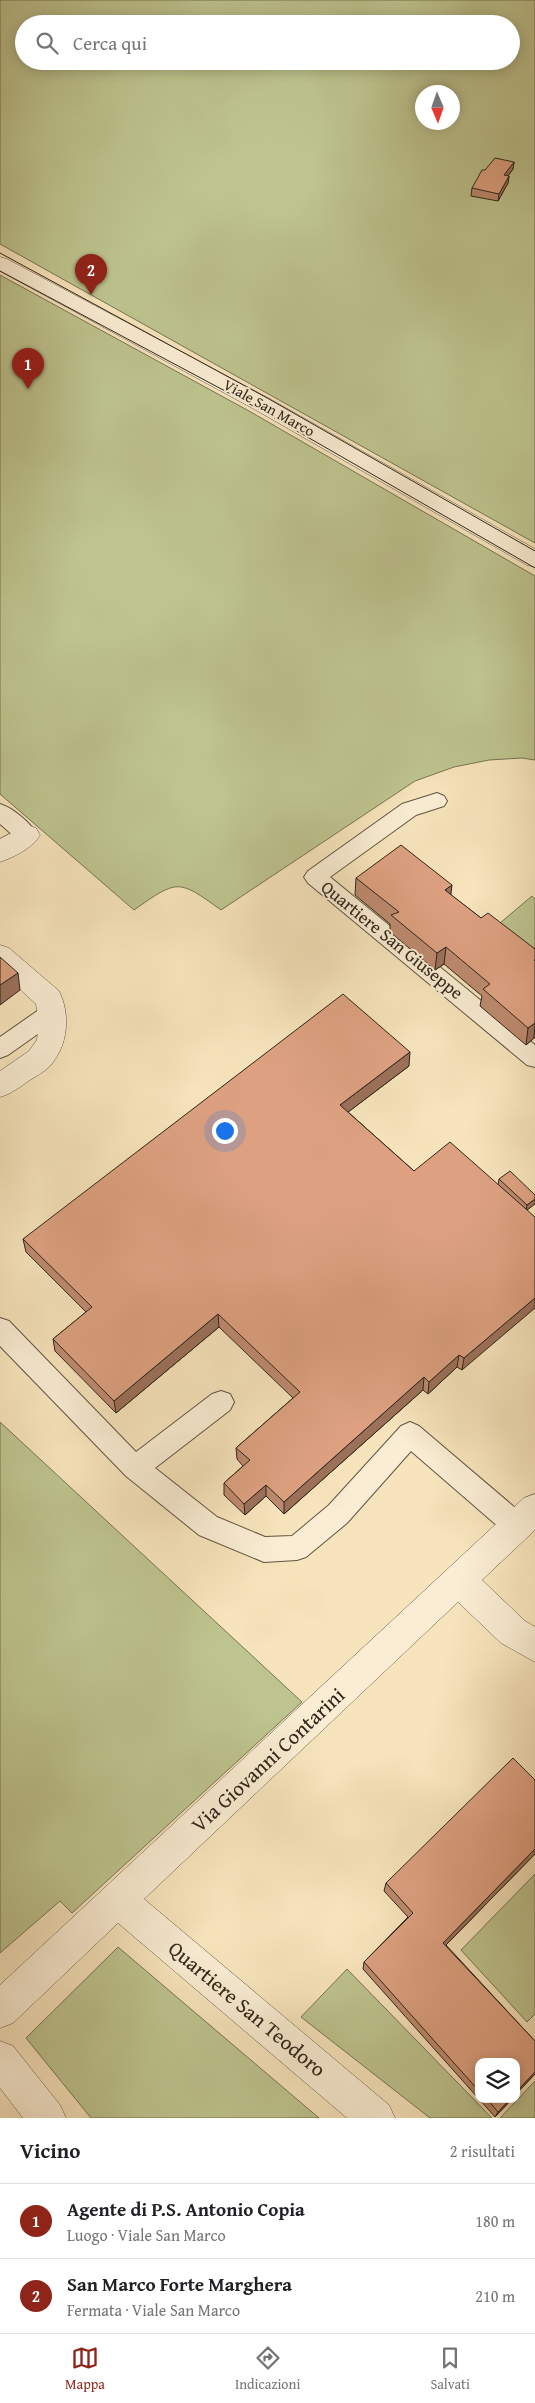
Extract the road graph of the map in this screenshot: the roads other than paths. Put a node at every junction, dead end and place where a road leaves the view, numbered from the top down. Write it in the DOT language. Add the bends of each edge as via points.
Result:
graph roads {
  1 [pos="0,263"];
  2 [pos="535,560"];
  3 [pos="438,801"];
  4 [pos="0,812"];
  5 [pos="27,835"];
  6 [pos="0,852"];
  7 [pos="0,955"];
  8 [pos="51,1013"];
  9 [pos="0,1048"];
  10 [pos="535,1058"];
  11 [pos="0,1086"];
  12 [pos="0,1329"];
  13 [pos="221,1402"];
  14 [pos="135,1468"];
  15 [pos="526,1518"];
  16 [pos="459,1580"];
  17 [pos="535,1646"];
  18 [pos="118,1900"];
  19 [pos="0,2010"];
  20 [pos="0,2059"];
  21 [pos="47,2118"];
  22 [pos="376,2118"];
  1 -- 2 [label="street, Viale San Marco" via="262,404"];
  3 -- 10 [label="lane, Quartiere San Giuseppe" via="409,810 315,877"];
  4 -- 5 [label="lane"];
  5 -- 6 [label="street"];
  7 -- 8 [label="street" via="49,999"];
  8 -- 9 [label="lane"];
  8 -- 11 [label="street" via="50,1043 39,1058"];
  12 -- 14 [label="lane"];
  13 -- 14 [label="lane"];
  14 -- 15 [label="lane" via="208,1526 264,1550 297,1548 338,1514 410,1434"];
  15 -- 16 [label="street, Via Giovanni Contarini"];
  16 -- 17 [label="street" via="514,1632"];
  16 -- 18 [label="street, Via Giovanni Contarini"];
  18 -- 19 [label="street, Via Giovanni Contarini"];
  18 -- 22 [label="street, Quartiere San Teodoro"];
  20 -- 21 [label="street"];
}
